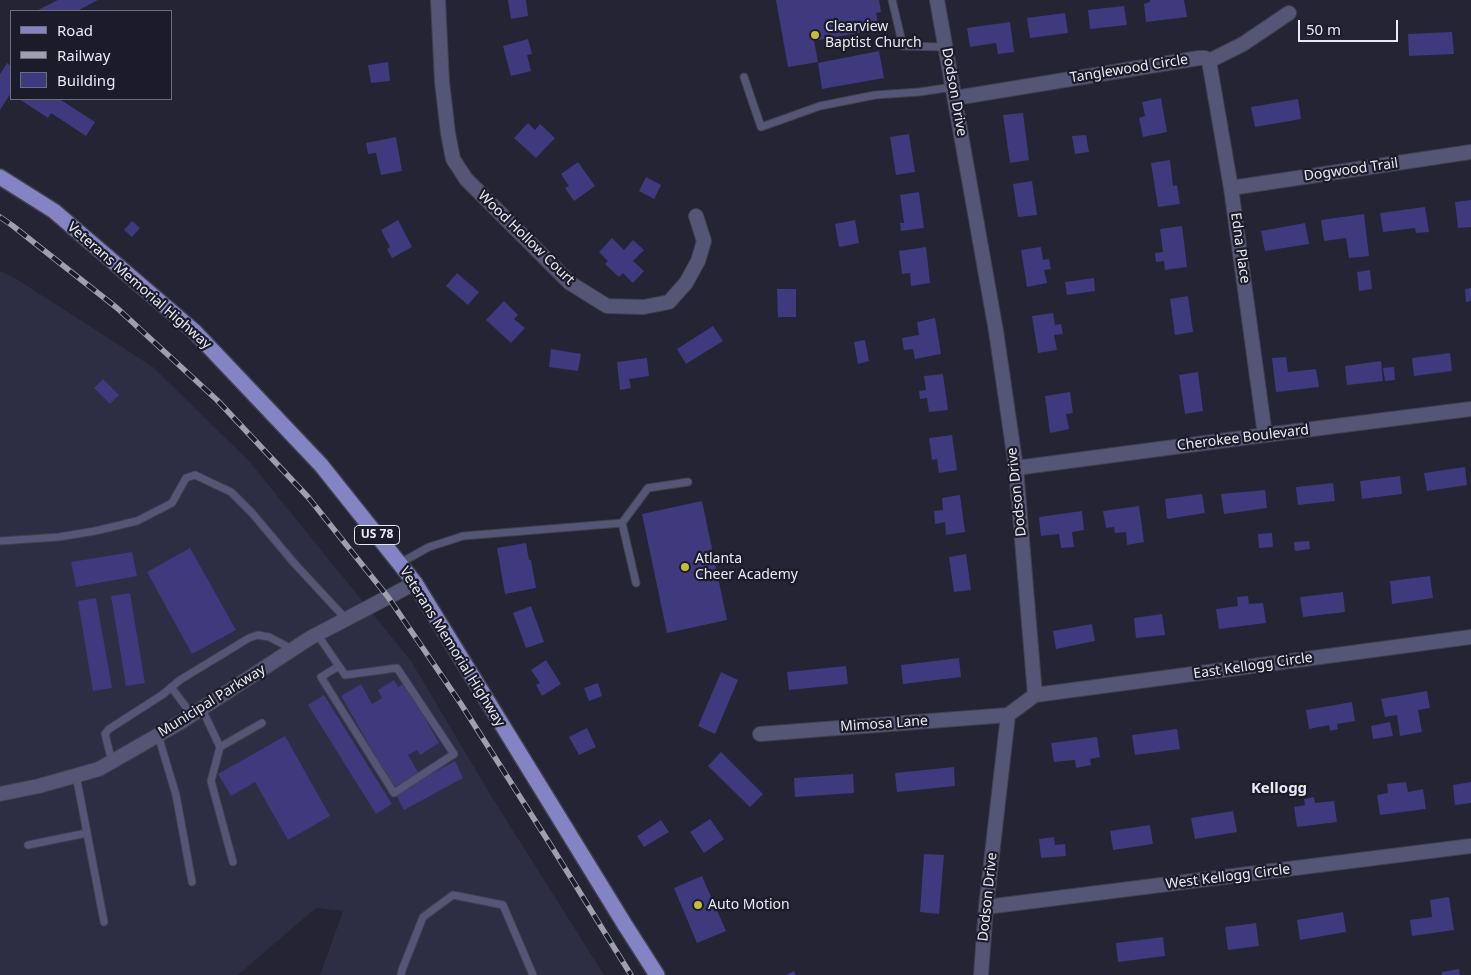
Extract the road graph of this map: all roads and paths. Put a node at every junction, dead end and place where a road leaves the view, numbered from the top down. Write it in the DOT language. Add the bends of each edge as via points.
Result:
graph roads {
  1 [pos="438,0"];
  2 [pos="892,0"];
  3 [pos="937,0"];
  4 [pos="1289,13"];
  5 [pos="946,47"];
  6 [pos="1209,62"];
  7 [pos="744,77"];
  8 [pos="954,93"];
  9 [pos="1471,152"];
  10 [pos="0,177"];
  11 [pos="1231,188"];
  12 [pos="696,216"];
  13 [pos="1471,409"];
  14 [pos="1265,435"];
  15 [pos="1016,468"];
  16 [pos="688,482"];
  17 [pos="622,522"];
  18 [pos="0,541"];
  19 [pos="399,564"];
  20 [pos="415,583"];
  21 [pos="636,583"];
  22 [pos="346,619"];
  23 [pos="317,634"];
  24 [pos="1471,637"];
  25 [pos="292,649"];
  26 [pos="339,666"];
  27 [pos="171,687"];
  28 [pos="1035,695"];
  29 [pos="197,712"];
  30 [pos="1008,715"];
  31 [pos="262,722"];
  32 [pos="760,734"];
  33 [pos="158,736"];
  34 [pos="220,747"];
  35 [pos="112,762"];
  36 [pos="76,775"];
  37 [pos="0,794"];
  38 [pos="87,833"];
  39 [pos="28,845"];
  40 [pos="1471,846"];
  41 [pos="233,862"];
  42 [pos="192,882"];
  43 [pos="986,907"];
  44 [pos="104,922"];
  45 [pos="401,975"];
  46 [pos="533,975"];
  47 [pos="657,975"];
  48 [pos="981,975"];
  1 -- 12 [label="street, Wood Hollow Court" via="442,82 453,159 466,179 570,283 607,306 644,307 668,302 686,283 700,254 704,241"];
  2 -- 5 [label="lane" via="903,46"];
  3 -- 5 [label="street, Dodson Drive"];
  4 -- 6 [label="street"];
  5 -- 8 [label="street, Dodson Drive"];
  6 -- 8 [label="street, Tanglewood Circle" via="1199,58"];
  6 -- 11 [label="street, Edna Place"];
  7 -- 8 [label="lane" via="761,128 820,106 875,95"];
  8 -- 15 [label="street, Dodson Drive" via="996,331"];
  9 -- 11 [label="street, Dogwood Trail"];
  10 -- 19 [label="main road, Veterans Memorial Highway / US 78" via="54,211 194,331 321,465"];
  11 -- 14 [label="street, Edna Place"];
  13 -- 14 [label="street, Cherokee Boulevard"];
  14 -- 15 [label="street, Cherokee Boulevard"];
  15 -- 28 [label="street, Dodson Drive"];
  16 -- 17 [label="lane" via="648,488"];
  17 -- 19 [label="lane" via="463,536 429,547"];
  17 -- 21 [label="lane"];
  18 -- 22 [label="lane" via="59,537 137,522 172,503 186,478 195,474 231,492"];
  19 -- 20 [label="main road, Veterans Memorial Highway / US 78"];
  20 -- 22 [label="street, Municipal Parkway"];
  20 -- 47 [label="main road, Veterans Memorial Highway / US 78"];
  22 -- 23 [label="street, Municipal Parkway"];
  23 -- 25 [label="street, Municipal Parkway"];
  23 -- 26 [label="lane"];
  24 -- 28 [label="street, East Kellogg Circle"];
  25 -- 27 [label="lane" via="258,635"];
  25 -- 29 [label="street, Municipal Parkway"];
  26 -- 26 [label="lane" via="345,675 397,668 454,754 394,793 321,677"];
  27 -- 29 [label="lane"];
  27 -- 35 [label="lane" via="105,734"];
  28 -- 30 [label="street"];
  29 -- 33 [label="street, Municipal Parkway"];
  29 -- 34 [label="lane"];
  30 -- 32 [label="street, Mimosa Lane"];
  30 -- 43 [label="street, Dodson Drive"];
  31 -- 34 [label="lane"];
  33 -- 35 [label="street, Municipal Parkway"];
  33 -- 42 [label="lane" via="176,795"];
  34 -- 41 [label="lane" via="211,781"];
  35 -- 36 [label="street, Municipal Parkway"];
  36 -- 37 [label="street, Municipal Parkway"];
  36 -- 38 [label="lane"];
  38 -- 39 [label="lane"];
  38 -- 44 [label="lane"];
  40 -- 43 [label="street, West Kellogg Circle"];
  43 -- 48 [label="street, Dodson Drive"];
  45 -- 46 [label="lane" via="423,917 454,895 502,905"];
}
